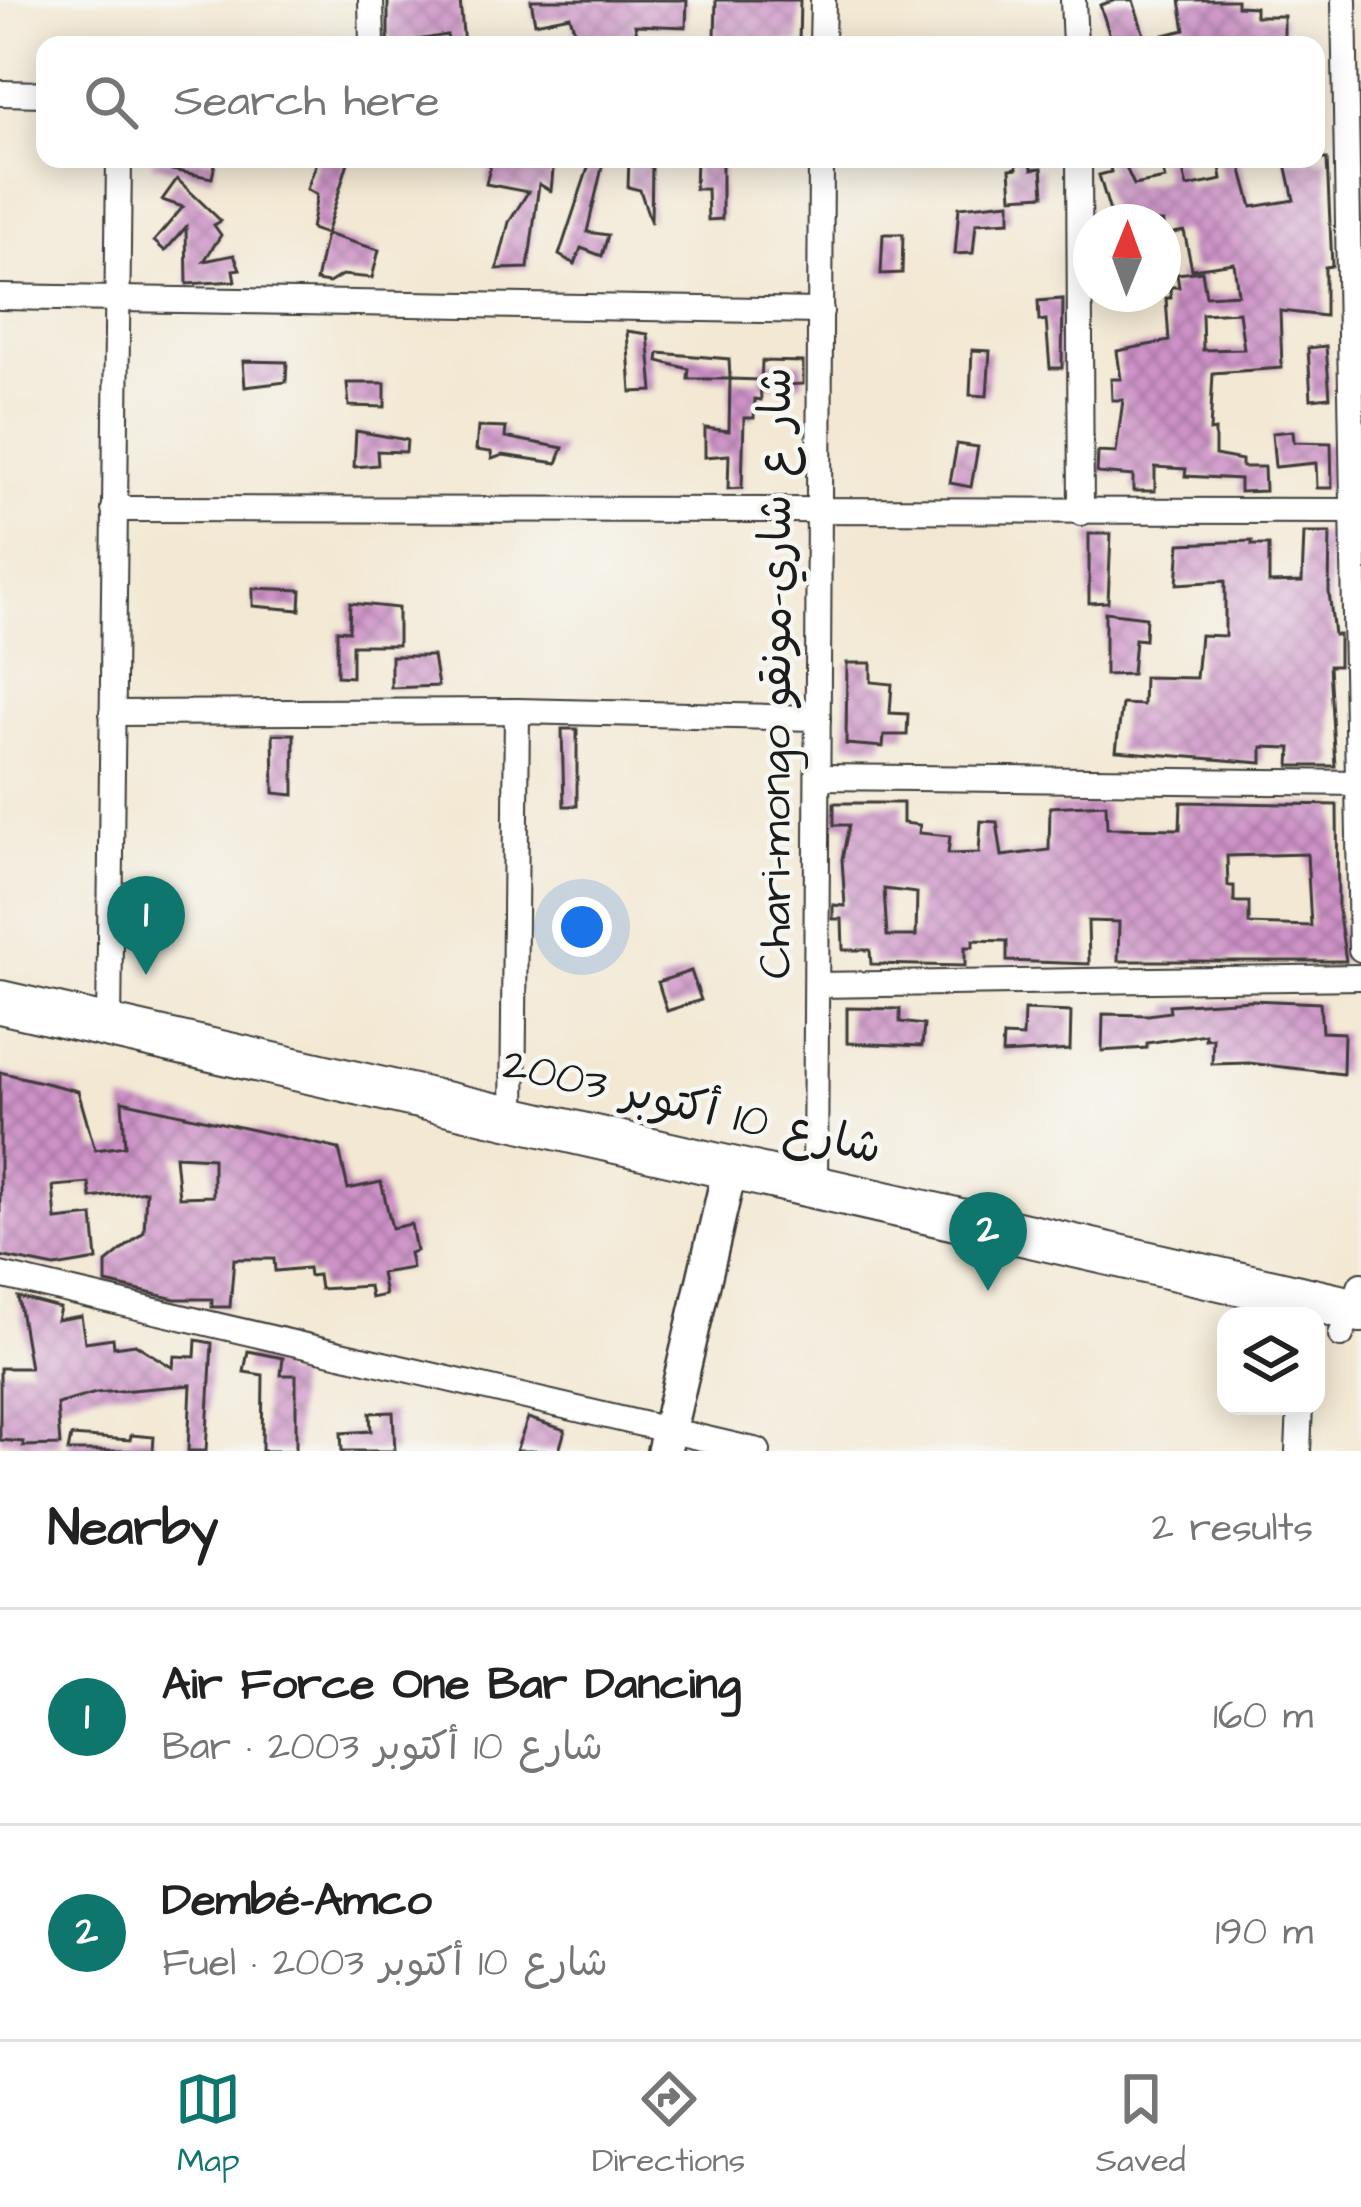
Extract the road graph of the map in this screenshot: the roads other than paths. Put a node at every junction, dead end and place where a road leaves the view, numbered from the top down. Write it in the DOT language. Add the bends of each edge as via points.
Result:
graph roads {
  1 [pos="371,0"];
  2 [pos="823,0"];
  3 [pos="1073,0"];
  4 [pos="1344,0"];
  5 [pos="372,36"];
  6 [pos="822,36"];
  7 [pos="1075,36"];
  8 [pos="0,93"];
  9 [pos="36,94"];
  10 [pos="1353,104"];
  11 [pos="119,168"];
  12 [pos="821,168"];
  13 [pos="1079,168"];
  14 [pos="0,298"];
  15 [pos="118,298"];
  16 [pos="1355,300"];
  17 [pos="821,311"];
  18 [pos="114,509"];
  19 [pos="820,511"];
  20 [pos="1357,511"];
  21 [pos="1081,513"];
  22 [pos="517,711"];
  23 [pos="112,712"];
  24 [pos="818,718"];
  25 [pos="819,777"];
  26 [pos="1358,783"];
  27 [pos="1361,949"];
  28 [pos="1361,977"];
  29 [pos="818,985"];
  30 [pos="0,1002"];
  31 [pos="109,1027"];
  32 [pos="0,1030"];
  33 [pos="513,1119"];
  34 [pos="726,1180"];
  35 [pos="815,1187"];
  36 [pos="0,1275"];
  37 [pos="1223,1307"];
  38 [pos="1338,1316"];
  39 [pos="1300,1415"];
  40 [pos="667,1440"];
  41 [pos="758,1451"];
  42 [pos="1298,1451"];
  1 -- 5 [label="street"];
  2 -- 6 [label="street"];
  3 -- 7 [label="street"];
  4 -- 10 [label="street"];
  8 -- 9 [label="street"];
  10 -- 16 [label="street"];
  11 -- 15 [label="street"];
  12 -- 17 [label="street, Chari-mongo شار ع شاري-مونقو"];
  13 -- 21 [label="street"];
  14 -- 15 [label="street"];
  15 -- 17 [label="street"];
  15 -- 18 [label="street"];
  16 -- 20 [label="street"];
  17 -- 19 [label="street, Chari-mongo شار ع شاري-مونقو"];
  18 -- 19 [label="street"];
  18 -- 23 [label="street"];
  19 -- 21 [label="street"];
  19 -- 24 [label="street, Chari-mongo شار ع شاري-مونقو"];
  20 -- 21 [label="street"];
  20 -- 26 [label="street"];
  22 -- 23 [label="street"];
  22 -- 24 [label="street"];
  22 -- 33 [label="street"];
  23 -- 31 [label="street"];
  24 -- 25 [label="street, Chari-mongo شار ع شاري-مونقو"];
  25 -- 26 [label="street"];
  25 -- 29 [label="street, Chari-mongo شار ع شاري-مونقو"];
  26 -- 27 [label="street"];
  28 -- 29 [label="street"];
  29 -- 35 [label="street, Chari-mongo شار ع شاري-مونقو"];
  30 -- 31 [label="highway, شارع 10 أكتوبر 2003"];
  31 -- 33 [label="highway, شارع 10 أكتوبر 2003"];
  32 -- 34 [label="highway, شارع 10 أكتوبر 2003"];
  33 -- 34 [label="highway, شارع 10 أكتوبر 2003"];
  34 -- 35 [label="highway, شارع 10 أكتوبر 2003"];
  34 -- 37 [label="highway, شارع 10 أكتوبر 2003"];
  34 -- 40 [label="street"];
  35 -- 38 [label="highway, شارع 10 أكتوبر 2003"];
  36 -- 40 [label="street"];
  39 -- 42 [label="street"];
  40 -- 41 [label="street"];
}
